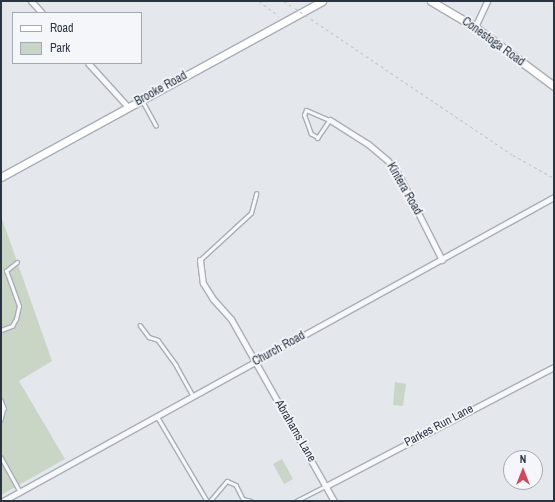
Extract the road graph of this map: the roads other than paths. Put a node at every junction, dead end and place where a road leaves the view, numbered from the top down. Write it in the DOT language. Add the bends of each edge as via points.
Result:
graph roads {
  1 [pos="31,1"];
  2 [pos="322,1"];
  3 [pos="431,1"];
  4 [pos="487,1"];
  5 [pos="41,12"];
  6 [pos="475,27"];
  7 [pos="89,64"];
  8 [pos="554,86"];
  9 [pos="141,100"];
  10 [pos="128,107"];
  11 [pos="330,120"];
  12 [pos="156,126"];
  13 [pos="1,177"];
  14 [pos="256,194"];
  15 [pos="554,197"];
  16 [pos="200,260"];
  17 [pos="442,260"];
  18 [pos="17,262"];
  19 [pos="140,325"];
  20 [pos="1,330"];
  21 [pos="255,362"];
  22 [pos="554,367"];
  23 [pos="193,396"];
  24 [pos="1,400"];
  25 [pos="157,416"];
  26 [pos="1,420"];
  27 [pos="1,457"];
  28 [pos="326,486"];
  29 [pos="20,492"];
  30 [pos="3,501"];
  31 [pos="209,501"];
  32 [pos="251,501"];
  33 [pos="296,501"];
  34 [pos="334,501"];
  1 -- 5 [label="street"];
  2 -- 9 [label="main road, Brooke Road"];
  3 -- 6 [label="main road, Conestoga Road"];
  4 -- 6 [label="street"];
  6 -- 8 [label="main road, Conestoga Road"];
  7 -- 10 [label="street"];
  9 -- 10 [label="main road, Brooke Road"];
  9 -- 12 [label="lane"];
  10 -- 13 [label="main road, Brooke Road"];
  11 -- 11 [label="lane" via="321,136 314,137 304,112 309,110"];
  11 -- 17 [label="street, Kintera Road" via="368,144 388,161 400,178"];
  14 -- 16 [label="lane" via="250,213"];
  15 -- 17 [label="street, Church Road"];
  16 -- 21 [label="street, Abrahams Lane" via="203,284 231,319"];
  17 -- 21 [label="street, Church Road"];
  18 -- 20 [label="lane" via="6,271 19,306 16,319 12,326"];
  19 -- 23 [label="lane" via="143,331 158,340 176,365"];
  21 -- 23 [label="street, Church Road"];
  21 -- 28 [label="street, Abrahams Lane"];
  22 -- 28 [label="street, Parkes Run Lane"];
  23 -- 25 [label="street, Church Road"];
  24 -- 26 [label="lane" via="4,408"];
  25 -- 29 [label="street, Church Road"];
  25 -- 31 [label="lane"];
  27 -- 29 [label="lane"];
  28 -- 33 [label="lane"];
  28 -- 34 [label="street, Abrahams Lane"];
  29 -- 30 [label="street, Church Road"];
  31 -- 32 [label="lane" via="227,481 236,485 243,499"];
}
